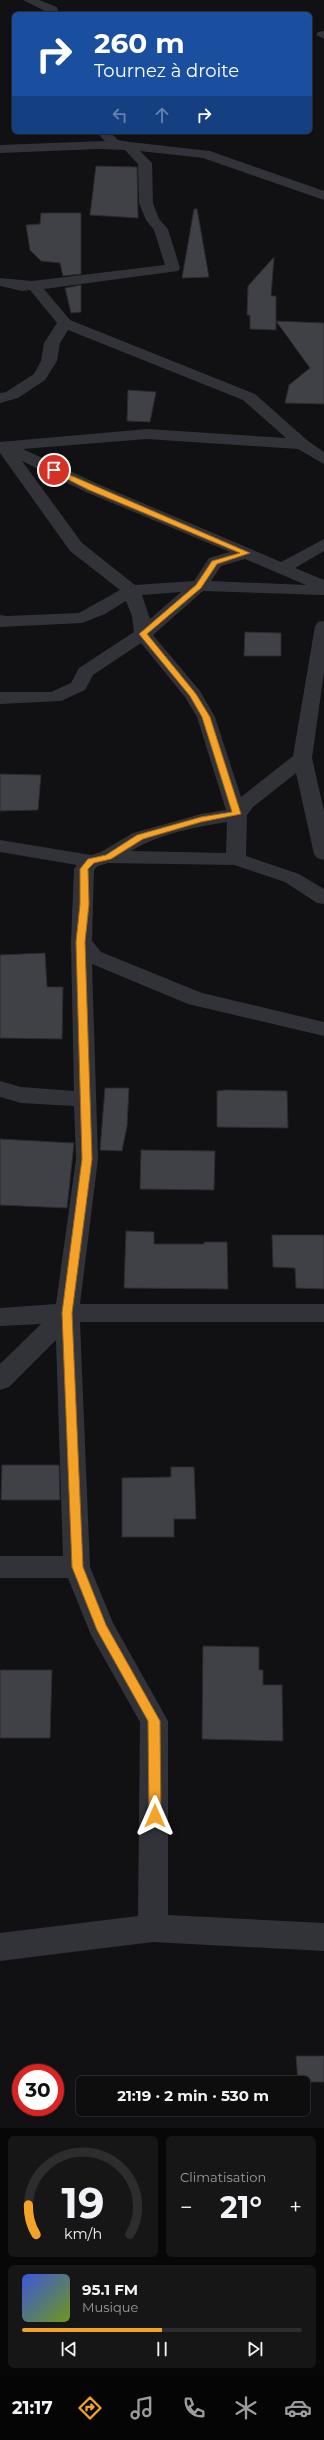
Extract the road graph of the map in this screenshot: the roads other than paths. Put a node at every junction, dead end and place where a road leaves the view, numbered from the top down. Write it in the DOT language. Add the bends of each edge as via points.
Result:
graph roads {
  1 [pos="30,0"];
  2 [pos="53,12"];
  3 [pos="105,134"];
  4 [pos="128,146"];
  5 [pos="0,149"];
  6 [pos="175,151"];
  7 [pos="144,177"];
  8 [pos="324,196"];
  9 [pos="0,282"];
  10 [pos="34,286"];
  11 [pos="0,289"];
  12 [pos="65,323"];
  13 [pos="0,398"];
  14 [pos="1,444"];
  15 [pos="302,444"];
  16 [pos="324,458"];
  17 [pos="324,544"];
  18 [pos="247,553"];
  19 [pos="282,568"];
  20 [pos="199,586"];
  21 [pos="324,586"];
  22 [pos="131,590"];
  23 [pos="324,592"];
  24 [pos="0,620"];
  25 [pos="324,626"];
  26 [pos="143,634"];
  27 [pos="0,698"];
  28 [pos="302,758"];
  29 [pos="237,814"];
  30 [pos="0,846"];
  31 [pos="324,854"];
  32 [pos="100,859"];
  33 [pos="236,859"];
  34 [pos="324,898"];
  35 [pos="81,942"];
  36 [pos="324,1029"];
  37 [pos="0,1088"];
  38 [pos="85,1099"];
  39 [pos="67,1313"];
  40 [pos="324,1313"];
  41 [pos="0,1317"];
  42 [pos="0,1380"];
  43 [pos="0,1567"];
  44 [pos="77,1567"];
  45 [pos="153,1928"];
  46 [pos="324,1937"];
  47 [pos="0,1947"];
  1 -- 2 [label="street"];
  3 -- 4 [label="street" via="114,143"];
  4 -- 5 [label="street"];
  4 -- 6 [label="street"];
  4 -- 7 [label="street" via="145,163"];
  6 -- 7 [label="street"];
  6 -- 8 [label="street" via="205,154"];
  7 -- 10 [label="street" via="147,207 161,229 173,268"];
  9 -- 10 [label="street"];
  10 -- 11 [label="street"];
  10 -- 12 [label="street"];
  12 -- 13 [label="street" via="52,343 49,361 40,377 12,395"];
  12 -- 15 [label="street" via="249,396"];
  14 -- 15 [label="street" via="147,434"];
  14 -- 18 [label="street" via="92,488"];
  14 -- 22 [label="street" via="76,547"];
  15 -- 16 [label="street"];
  17 -- 19 [label="street"];
  18 -- 19 [label="street"];
  18 -- 20 [label="street" via="215,562"];
  19 -- 21 [label="street"];
  20 -- 22 [label="street"];
  20 -- 23 [label="street" via="270,587"];
  20 -- 26 [label="street"];
  22 -- 24 [label="street" via="82,618 3,622"];
  22 -- 26 [label="street" via="141,616"];
  25 -- 28 [label="street"];
  26 -- 27 [label="street" via="85,672 78,686 54,697"];
  26 -- 29 [label="street" via="193,695 206,717"];
  28 -- 29 [label="street" via="246,803"];
  28 -- 31 [label="street"];
  29 -- 32 [label="street" via="201,820 140,837"];
  29 -- 33 [label="street"];
  30 -- 32 [label="street"];
  32 -- 33 [label="street"];
  32 -- 35 [label="street" via="84,869"];
  33 -- 34 [label="street" via="292,878"];
  35 -- 36 [label="street" via="94,957 196,999"];
  35 -- 38 [label="street"];
  37 -- 38 [label="street" via="21,1095"];
  38 -- 39 [label="street" via="87,1159"];
  39 -- 40 [label="street"];
  39 -- 41 [label="street"];
  39 -- 42 [label="street"];
  39 -- 44 [label="street"];
  43 -- 44 [label="street"];
  44 -- 45 [label="street" via="101,1627 154,1721"];
  45 -- 46 [label="street"];
  45 -- 47 [label="street"];
}
